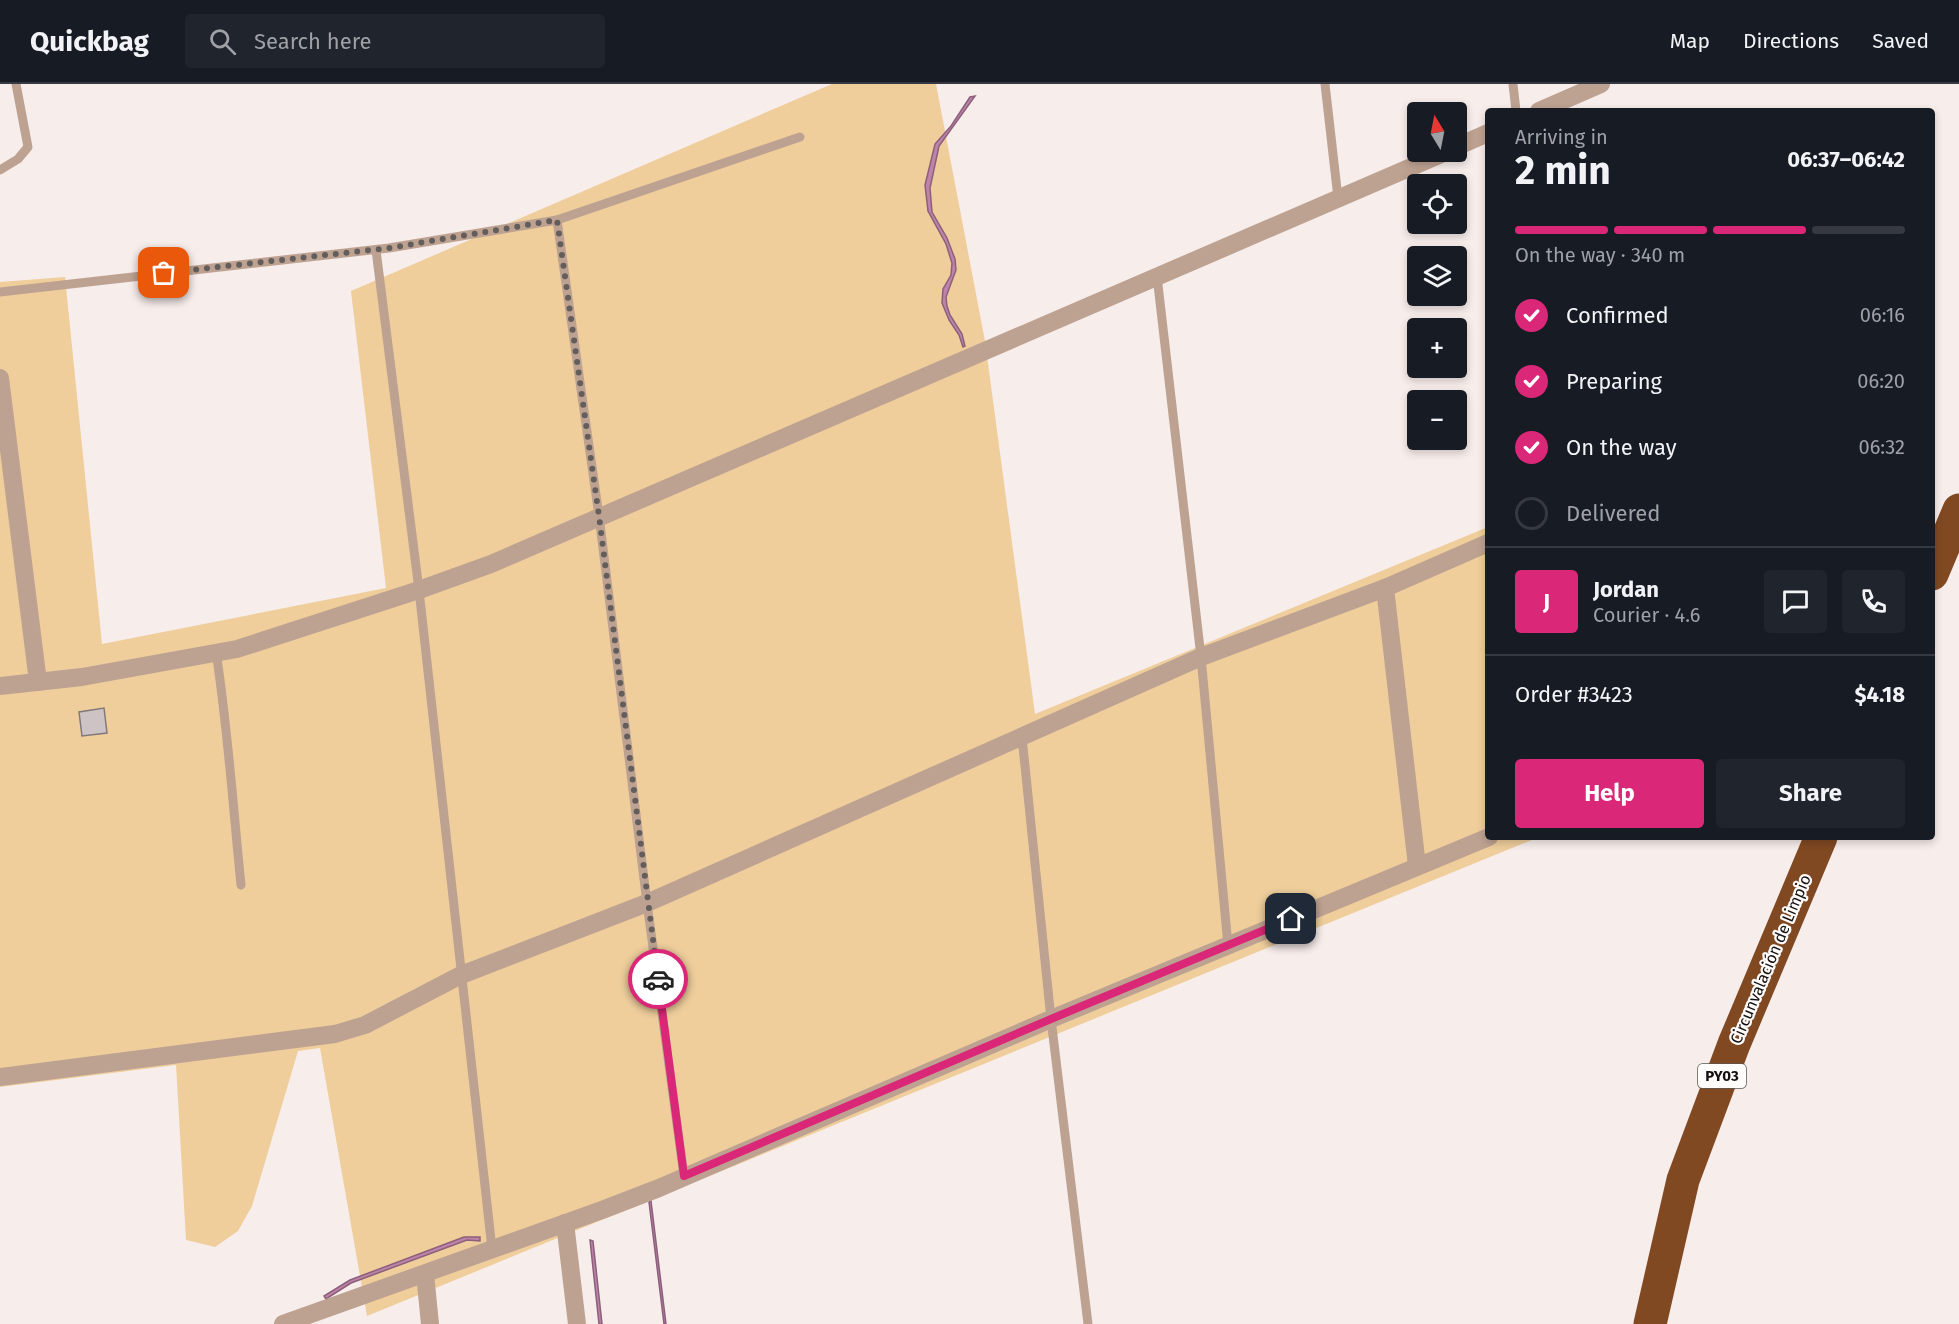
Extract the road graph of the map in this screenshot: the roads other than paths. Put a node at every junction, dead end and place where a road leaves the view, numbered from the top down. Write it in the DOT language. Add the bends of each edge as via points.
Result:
graph roads {
  1 [pos="16,84"];
  2 [pos="1325,84"];
  3 [pos="1513,84"];
  4 [pos="1601,84"];
  5 [pos="1516,108"];
  6 [pos="1546,108"];
  7 [pos="1485,134"];
  8 [pos="800,137"];
  9 [pos="1467,142"];
  10 [pos="1423,162"];
  11 [pos="0,170"];
  12 [pos="1338,198"];
  13 [pos="557,220"];
  14 [pos="376,250"];
  15 [pos="1157,276"];
  16 [pos="0,292"];
  17 [pos="0,378"];
  18 [pos="1959,510"];
  19 [pos="599,516"];
  20 [pos="1485,544"];
  21 [pos="1935,567"];
  22 [pos="1385,588"];
  23 [pos="419,590"];
  24 [pos="216,652"];
  25 [pos="1201,657"];
  26 [pos="38,682"];
  27 [pos="0,686"];
  28 [pos="1022,737"];
  29 [pos="1485,839"];
  30 [pos="1820,840"];
  31 [pos="1417,866"];
  32 [pos="241,885"];
  33 [pos="647,903"];
  34 [pos="1228,945"];
  35 [pos="461,975"];
  36 [pos="1051,1019"];
  37 [pos="0,1077"];
  38 [pos="684,1176"];
  39 [pos="565,1222"];
  40 [pos="492,1249"];
  41 [pos="425,1274"];
  42 [pos="283,1324"];
  43 [pos="430,1324"];
  44 [pos="577,1324"];
  45 [pos="1088,1324"];
  46 [pos="1650,1324"];
  1 -- 11 [label="lane" via="28,147"];
  2 -- 12 [label="lane"];
  3 -- 5 [label="lane"];
  4 -- 6 [label="street"];
  7 -- 9 [label="street"];
  8 -- 13 [label="lane"];
  10 -- 12 [label="street"];
  12 -- 15 [label="street"];
  13 -- 14 [label="lane"];
  13 -- 19 [label="lane"];
  14 -- 16 [label="lane"];
  14 -- 23 [label="lane"];
  15 -- 19 [label="street"];
  15 -- 25 [label="lane"];
  17 -- 26 [label="street"];
  18 -- 21 [label="highway"];
  19 -- 23 [label="street" via="491,564"];
  19 -- 33 [label="lane"];
  20 -- 22 [label="street"];
  22 -- 25 [label="street"];
  22 -- 31 [label="street"];
  23 -- 24 [label="street"];
  23 -- 35 [label="lane"];
  24 -- 26 [label="street"];
  24 -- 32 [label="lane"];
  25 -- 28 [label="street"];
  25 -- 34 [label="lane"];
  26 -- 27 [label="street"];
  28 -- 33 [label="street"];
  28 -- 36 [label="lane"];
  29 -- 31 [label="street"];
  30 -- 46 [label="highway, Circunvalación de Limpio / PY03" via="1734,1044 1683,1180"];
  31 -- 34 [label="street"];
  33 -- 35 [label="street"];
  33 -- 38 [label="lane"];
  34 -- 36 [label="street"];
  35 -- 37 [label="street" via="365,1025 335,1034"];
  35 -- 40 [label="lane"];
  36 -- 38 [label="street"];
  36 -- 45 [label="lane"];
  38 -- 39 [label="street"];
  39 -- 40 [label="street"];
  39 -- 44 [label="street"];
  40 -- 41 [label="street"];
  41 -- 42 [label="street"];
  41 -- 43 [label="street"];
}
